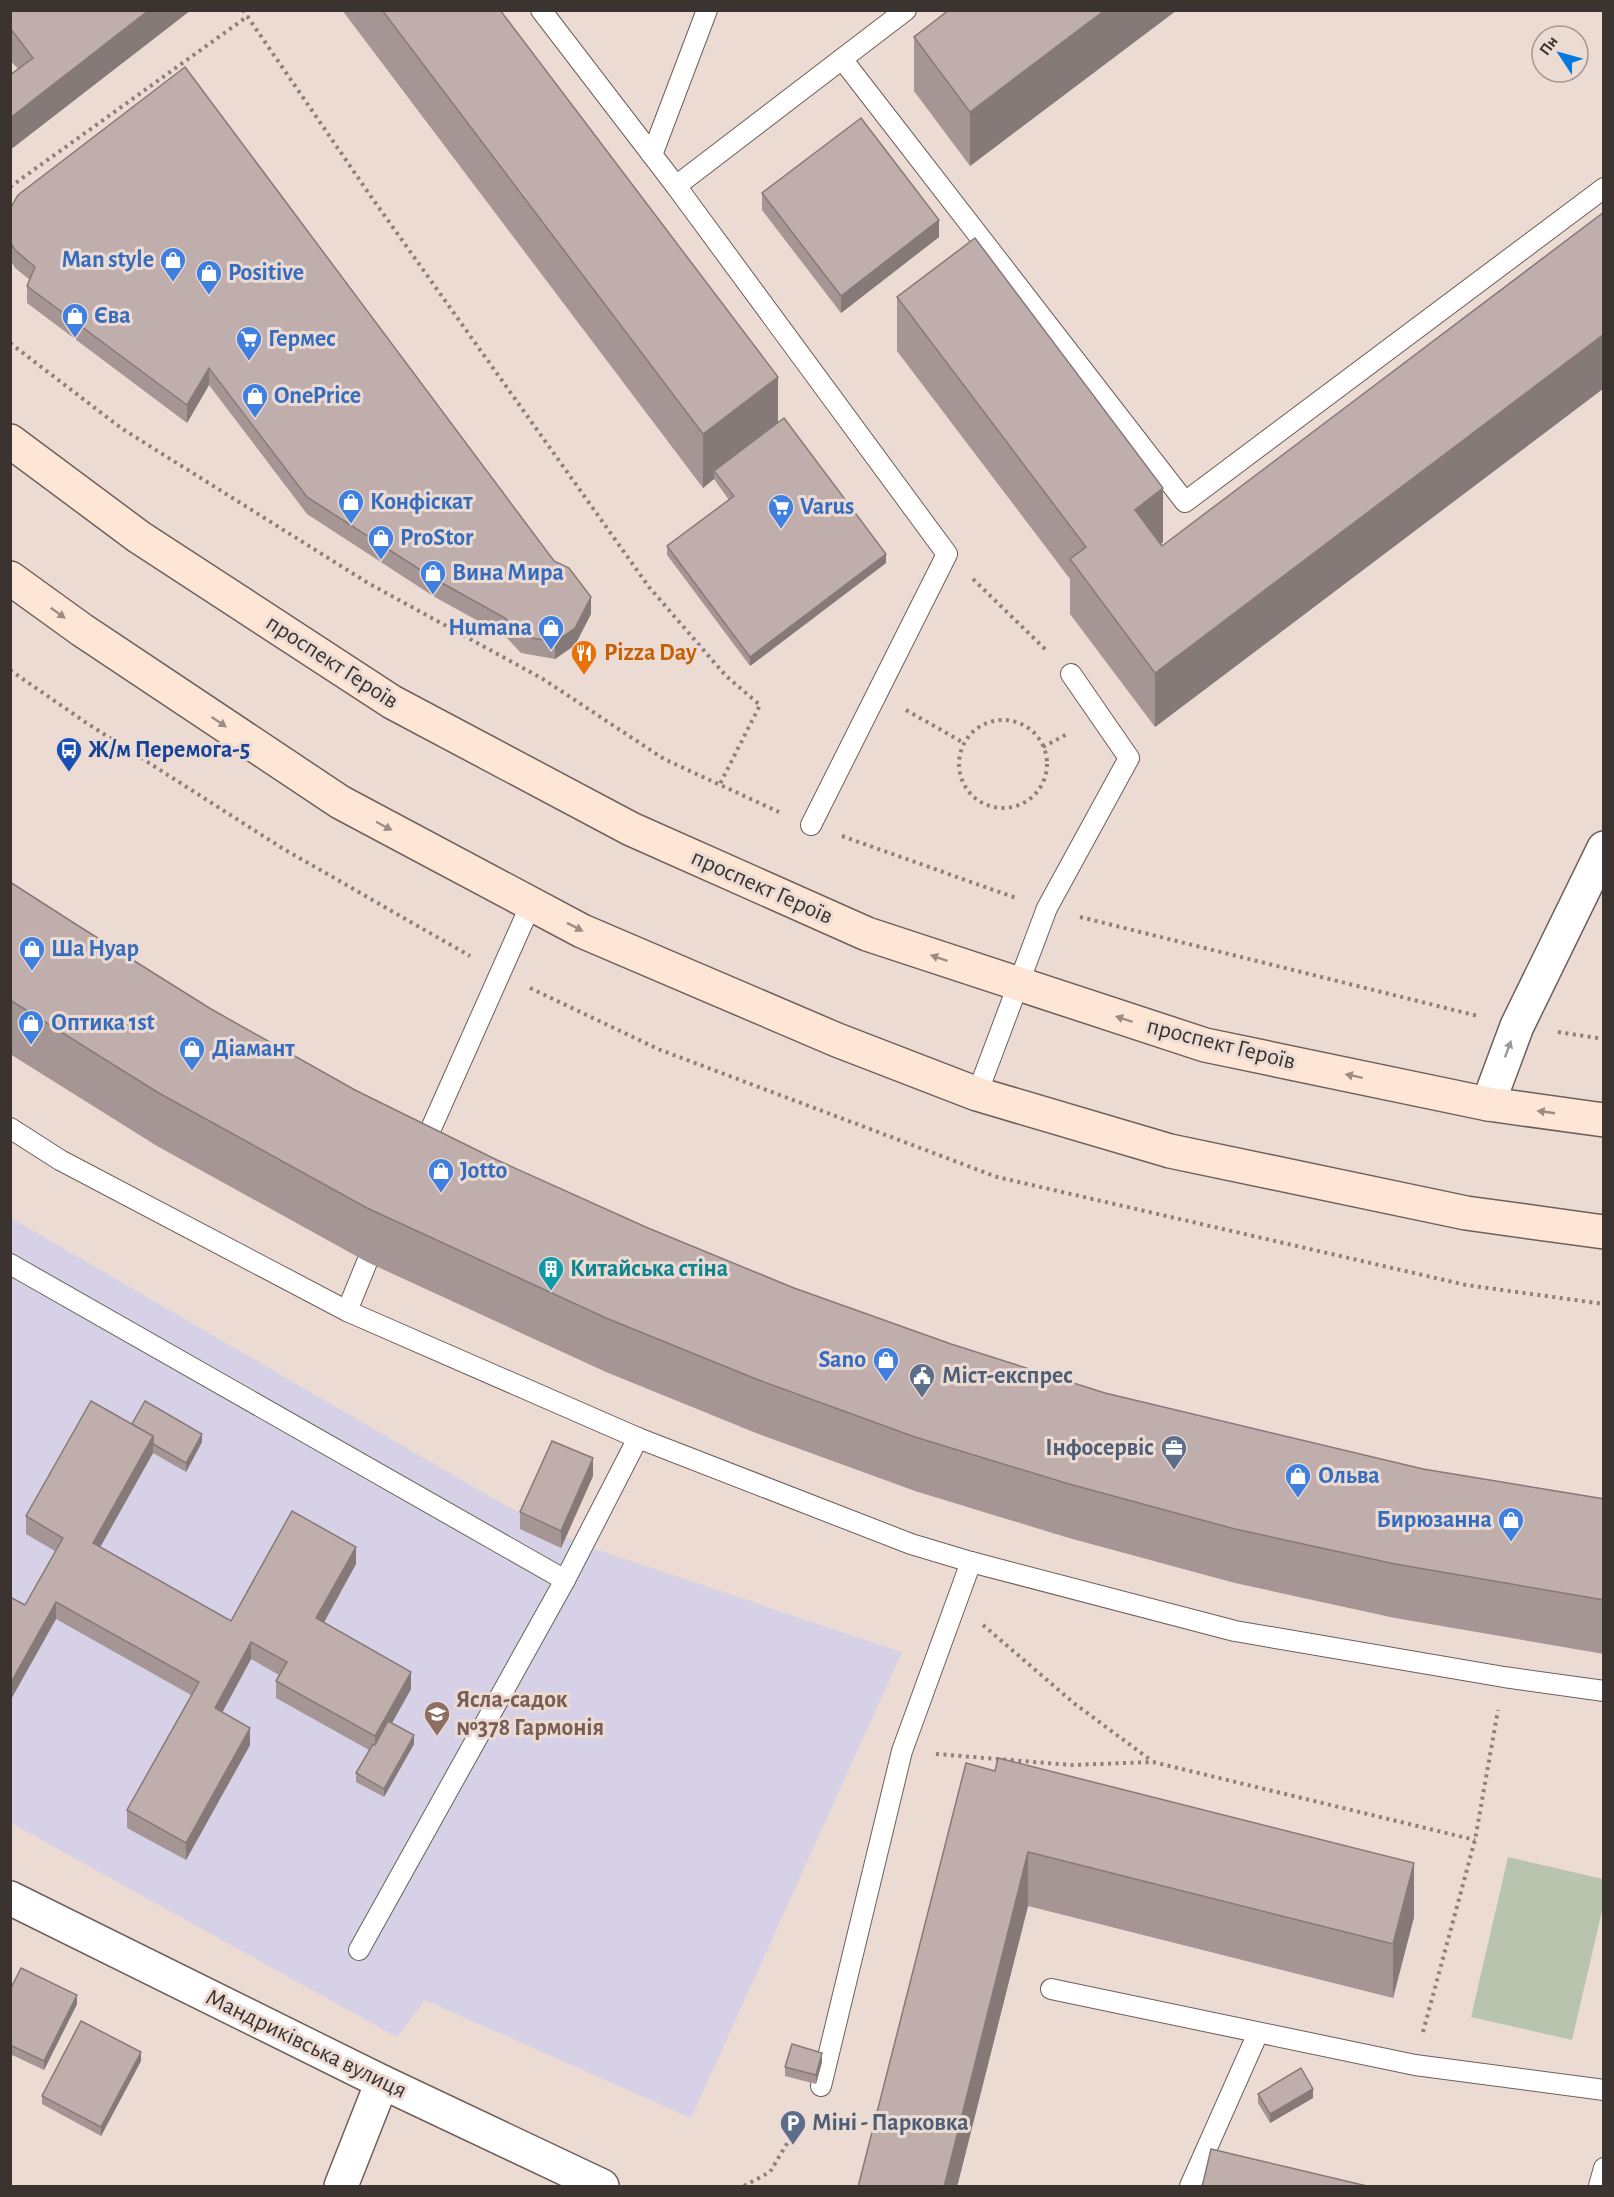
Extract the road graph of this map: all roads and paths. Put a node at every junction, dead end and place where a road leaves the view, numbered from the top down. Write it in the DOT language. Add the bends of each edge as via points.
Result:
graph roads {
  1 [pos="243,10"];
  2 [pos="541,10"];
  3 [pos="707,10"];
  4 [pos="906,10"];
  5 [pos="248,16"];
  6 [pos="842,59"];
  7 [pos="652,155"];
  8 [pos="676,186"];
  9 [pos="10,187"];
  10 [pos="1604,188"];
  11 [pos="10,343"];
  12 [pos="10,441"];
  13 [pos="947,554"];
  14 [pos="10,578"];
  15 [pos="1071,674"];
  16 [pos="877,693"];
  17 [pos="964,743"];
  18 [pos="719,786"];
  19 [pos="811,825"];
  20 [pos="1604,848"];
  21 [pos="531,904"];
  22 [pos="1047,908"];
  23 [pos="1017,984"];
  24 [pos="1517,1026"];
  25 [pos="977,1094"];
  26 [pos="1488,1104"];
  27 [pos="1604,1120"];
  28 [pos="10,1128"];
  29 [pos="411,1173"];
  30 [pos="1604,1232"];
  31 [pos="368,1262"];
  32 [pos="10,1264"];
  33 [pos="347,1311"];
  34 [pos="638,1438"];
  35 [pos="971,1562"];
  36 [pos="565,1580"];
  37 [pos="958,1604"];
  38 [pos="1504,1677"];
  39 [pos="1604,1691"];
  40 [pos="902,1751"];
  41 [pos="1153,1762"];
  42 [pos="1475,1840"];
  43 [pos="10,1898"];
  44 [pos="359,1950"];
  45 [pos="1051,1989"];
  46 [pos="1258,2032"];
  47 [pos="1415,2065"];
  48 [pos="382,2082"];
  49 [pos="821,2086"];
  50 [pos="1604,2090"];
  51 [pos="1604,2168"];
  52 [pos="341,2187"];
  53 [pos="602,2187"];
  54 [pos="744,2187"];
  55 [pos="1190,2187"];
  56 [pos="1599,2187"];
  1 -- 5 [label="path"];
  2 -- 7 [label="lane"];
  3 -- 7 [label="lane"];
  4 -- 6 [label="lane"];
  5 -- 9 [label="path"];
  5 -- 18 [label="path" via="372,198 649,587 726,676 760,705"];
  6 -- 8 [label="lane"];
  6 -- 10 [label="lane" via="1185,502"];
  7 -- 8 [label="lane"];
  8 -- 13 [label="lane"];
  11 -- 18 [label="path" via="121,428 368,583 543,679 664,759"];
  23 -- 12 [label="main road, проспект Героїв, one-way" via="867,933 631,829 392,702 139,537"];
  13 -- 15 [label="path"];
  13 -- 16 [label="lane"];
  14 -- 21 [label="main road, one-way" via="340,802"];
  15 -- 22 [label="lane" via="1128,758"];
  16 -- 17 [label="path"];
  16 -- 19 [label="lane"];
  17 -- 17 [label="path" via="959,773 964,787 975,799 1003,809 1032,798 1041,787 1047,760 1036,735 1025,726 1011,721 991,722 972,732"];
  18 -- 19 [label="path"];
  19 -- 22 [label="path"];
  20 -- 24 [label="street"];
  21 -- 25 [label="main road, one-way" via="582,931"];
  21 -- 29 [label="lane"];
  22 -- 23 [label="lane"];
  22 -- 24 [label="path"];
  23 -- 25 [label="lane"];
  26 -- 23 [label="main road, проспект Героїв, one-way" via="1205,1045"];
  26 -- 24 [label="street, one-way"];
  25 -- 30 [label="main road" via="1170,1151 1467,1213"];
  27 -- 26 [label="main road, проспект Героїв, one-way"];
  28 -- 33 [label="lane" via="60,1160"];
  31 -- 33 [label="lane"];
  32 -- 36 [label="lane"];
  33 -- 34 [label="lane"];
  34 -- 35 [label="lane" via="911,1544"];
  34 -- 36 [label="lane"];
  35 -- 37 [label="lane"];
  35 -- 38 [label="lane" via="1235,1630"];
  36 -- 44 [label="lane"];
  37 -- 40 [label="lane"];
  37 -- 41 [label="path" via="1075,1704"];
  38 -- 39 [label="lane"];
  38 -- 42 [label="path"];
  40 -- 41 [label="path" via="1071,1765"];
  40 -- 49 [label="lane"];
  41 -- 42 [label="path"];
  42 -- 47 [label="path"];
  43 -- 48 [label="street, Мандриківська вулиця"];
  45 -- 46 [label="lane"];
  46 -- 47 [label="lane"];
  46 -- 55 [label="lane"];
  47 -- 50 [label="lane"];
  48 -- 52 [label="street"];
  48 -- 53 [label="street, Мандриківська вулиця"];
  49 -- 54 [label="path" via="770,2172"];
  51 -- 56 [label="lane"];
}
